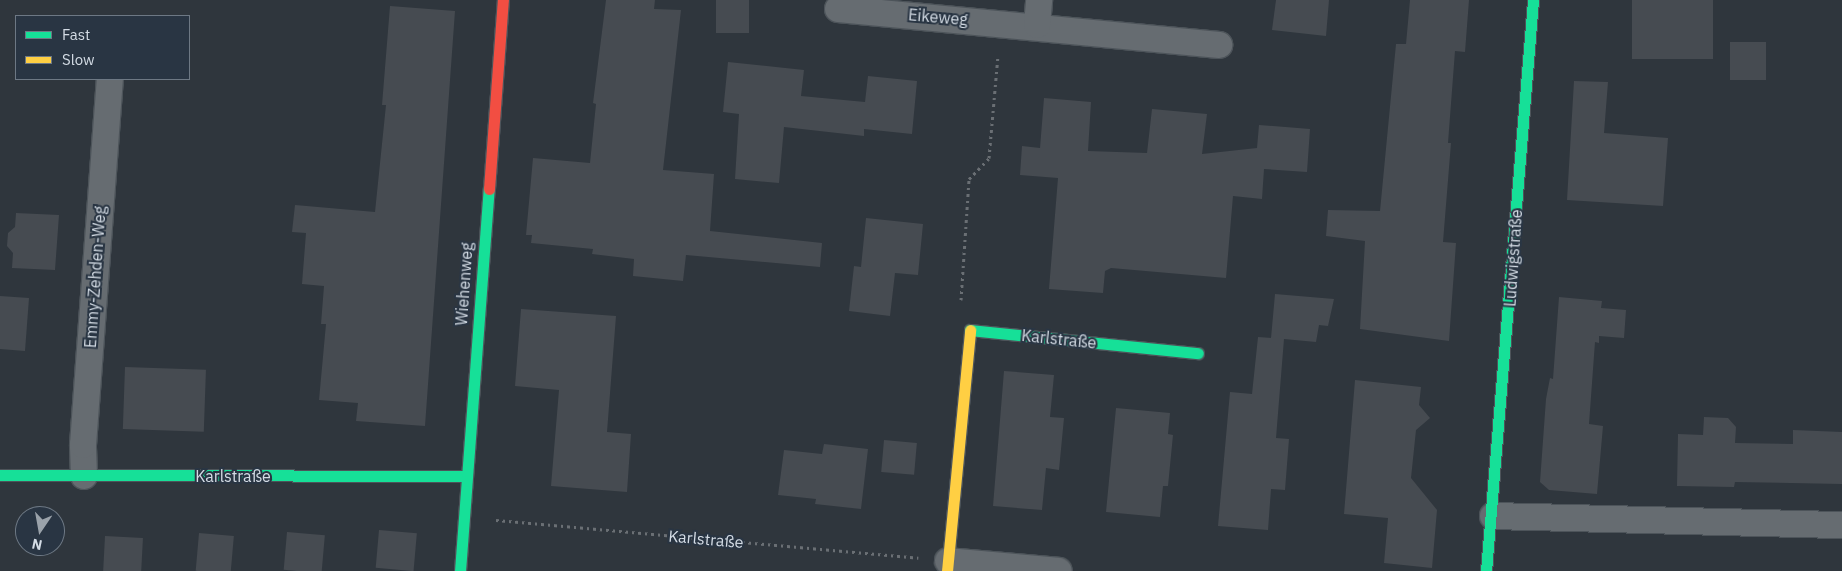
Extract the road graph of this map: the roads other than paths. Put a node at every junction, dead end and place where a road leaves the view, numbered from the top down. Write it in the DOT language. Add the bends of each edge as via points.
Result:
graph roads {
  1 [pos="503,0"];
  2 [pos="1533,0"];
  3 [pos="838,8"];
  4 [pos="1038,13"];
  5 [pos="1219,45"];
  6 [pos="110,80"];
  7 [pos="1198,353"];
  8 [pos="0,475"];
  9 [pos="84,476"];
  10 [pos="466,476"];
  11 [pos="1493,516"];
  12 [pos="1842,525"];
  13 [pos="948,566"];
  14 [pos="460,571"];
  15 [pos="1059,571"];
  16 [pos="1486,571"];
  1 -- 10 [label="street, Wiehenweg"];
  2 -- 11 [label="street, Ludwigstraße"];
  3 -- 4 [label="street, Eikeweg" via="1001,22"];
  4 -- 5 [label="street, Eikeweg"];
  6 -- 9 [label="street, Emmy-Zehden-Weg" via="84,435"];
  7 -- 13 [label="street, Karlstraße" via="970,330"];
  8 -- 9 [label="street, Karlstraße"];
  9 -- 10 [label="street, Karlstraße"];
  10 -- 14 [label="street, Wiehenweg"];
  11 -- 12 [label="street" via="1747,520"];
  11 -- 16 [label="street, Ludwigstraße"];
  13 -- 15 [label="street"];
}
